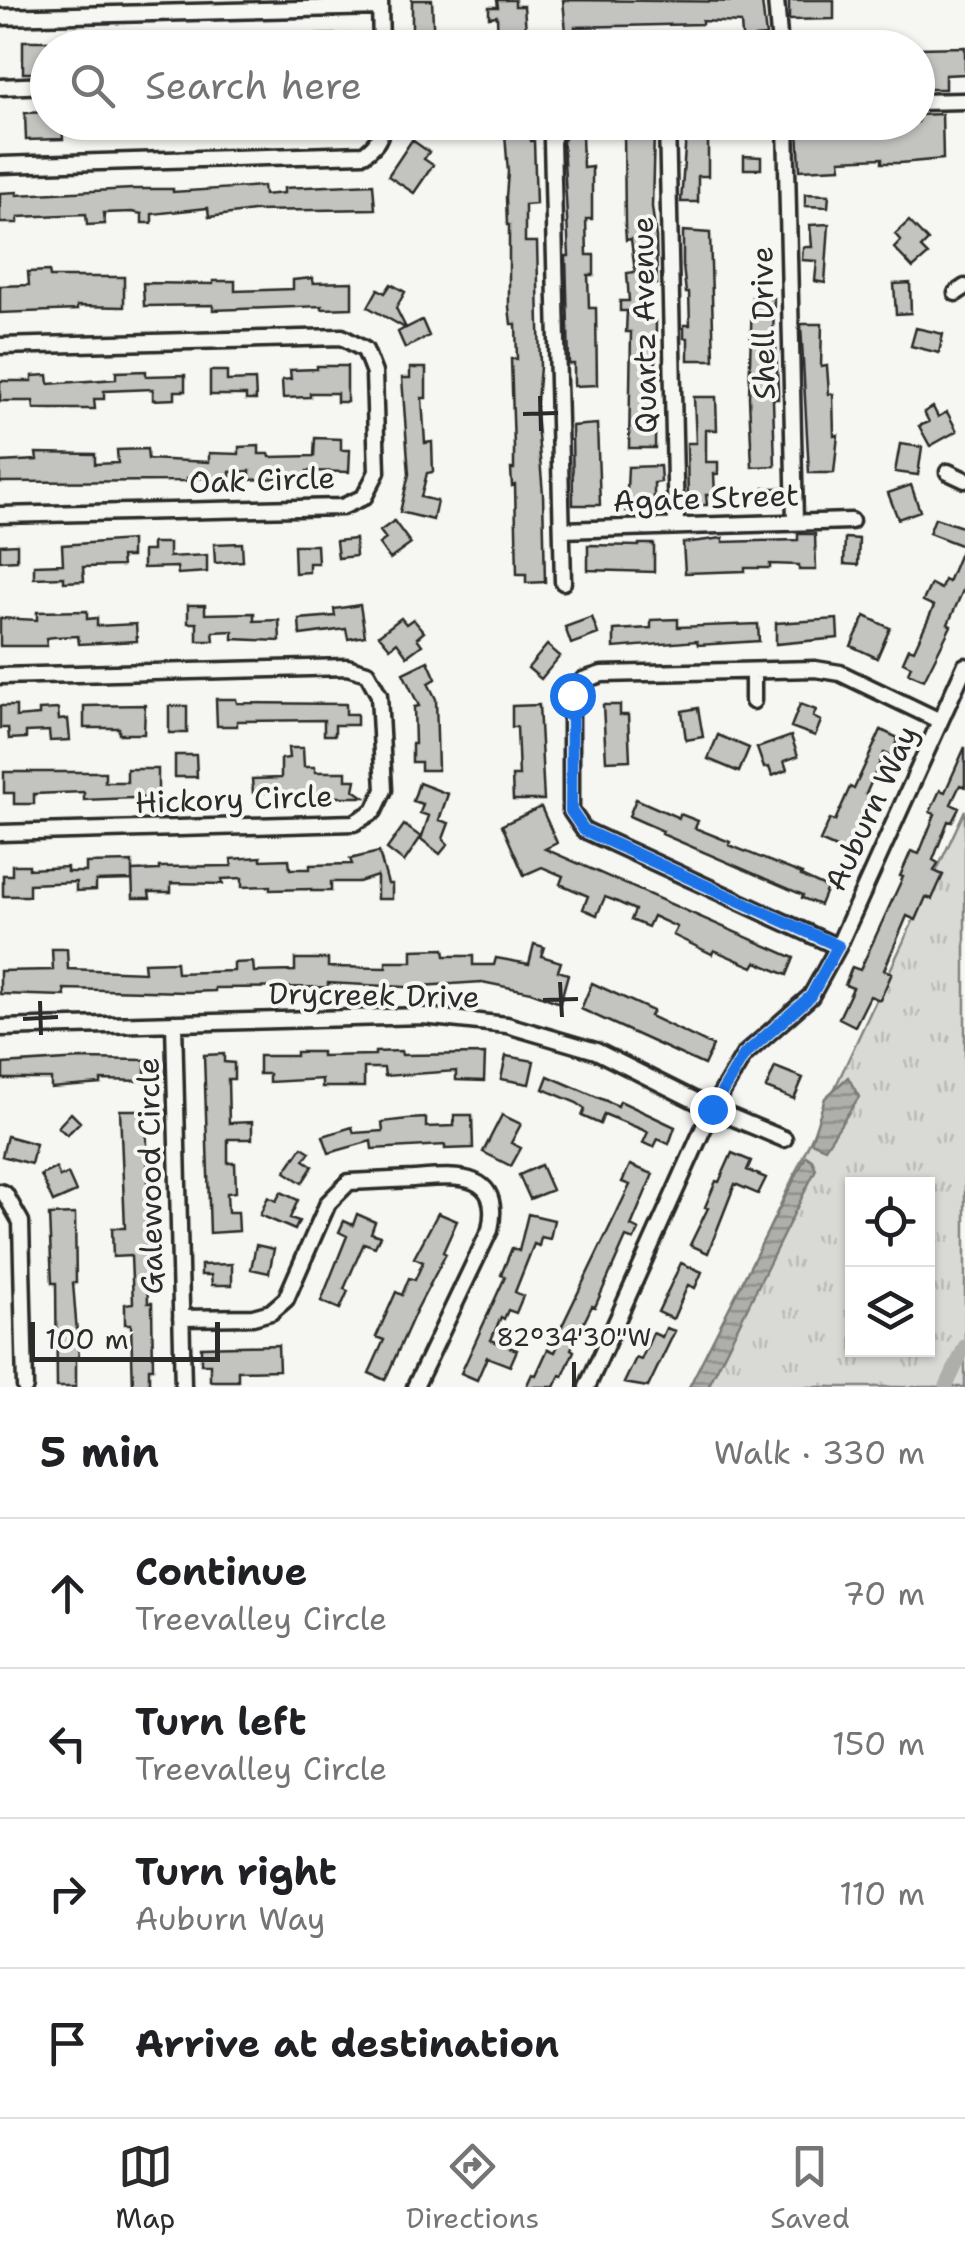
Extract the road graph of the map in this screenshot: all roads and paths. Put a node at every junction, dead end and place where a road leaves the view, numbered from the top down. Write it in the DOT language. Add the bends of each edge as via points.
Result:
graph roads {
  1 [pos="776,0"];
  2 [pos="380,3"];
  3 [pos="0,17"];
  4 [pos="381,30"];
  5 [pos="778,30"];
  6 [pos="30,86"];
  7 [pos="0,87"];
  8 [pos="965,101"];
  9 [pos="935,102"];
  10 [pos="378,140"];
  11 [pos="552,140"];
  12 [pos="667,140"];
  13 [pos="786,140"];
  14 [pos="0,166"];
  15 [pos="0,346"];
  16 [pos="948,472"];
  17 [pos="965,480"];
  18 [pos="0,515"];
  19 [pos="851,521"];
  20 [pos="795,522"];
  21 [pos="676,526"];
  22 [pos="562,530"];
  23 [pos="563,582"];
  24 [pos="965,666"];
  25 [pos="753,670"];
  26 [pos="0,676"];
  27 [pos="754,700"];
  28 [pos="940,722"];
  29 [pos="0,833"];
  30 [pos="838,946"];
  31 [pos="174,1023"];
  32 [pos="0,1028"];
  33 [pos="712,1109"];
  34 [pos="784,1139"];
  35 [pos="3,1193"];
  36 [pos="181,1318"];
  37 [pos="25,1387"];
  38 [pos="182,1387"];
  39 [pos="415,1387"];
  40 [pos="586,1387"];
  1 -- 5 [label="street"];
  2 -- 3 [label="street"];
  2 -- 4 [label="street"];
  6 -- 7 [label="street"];
  8 -- 9 [label="street"];
  10 -- 14 [label="street" via="364,154"];
  11 -- 22 [label="street"];
  12 -- 21 [label="street, Quartz Avenue"];
  13 -- 20 [label="street, Shell Drive"];
  15 -- 18 [label="street, Oak Circle" via="342,337 364,350 374,374 377,472 364,498 342,507"];
  16 -- 17 [label="street"];
  19 -- 20 [label="street, Agate Street"];
  20 -- 21 [label="street, Agate Street"];
  21 -- 22 [label="street, Agate Street"];
  22 -- 23 [label="street"];
  24 -- 28 [label="street, Auburn Way"];
  25 -- 27 [label="street"];
  25 -- 28 [label="street" via="840,673"];
  25 -- 30 [label="street" via="582,680 572,695 571,811 584,830"];
  26 -- 29 [label="street, Hickory Circle" via="347,667 367,674 380,695 384,790 374,810 354,823"];
  28 -- 30 [label="street, Auburn Way"];
  30 -- 33 [label="street, Auburn Way" via="811,996 744,1055"];
  31 -- 32 [label="street, Drycreek Drive"];
  31 -- 33 [label="street, Drycreek Drive" via="423,1016 507,1025 596,1052"];
  31 -- 36 [label="street, Galewood Circle"];
  33 -- 34 [label="street, Drycreek Drive"];
  33 -- 40 [label="street"];
  35 -- 37 [label="street" via="21,1222"];
  36 -- 38 [label="street, Galewood Circle"];
  36 -- 39 [label="street" via="271,1312 286,1299 328,1202 350,1182 464,1176 485,1188 494,1211 490,1230"];
}
